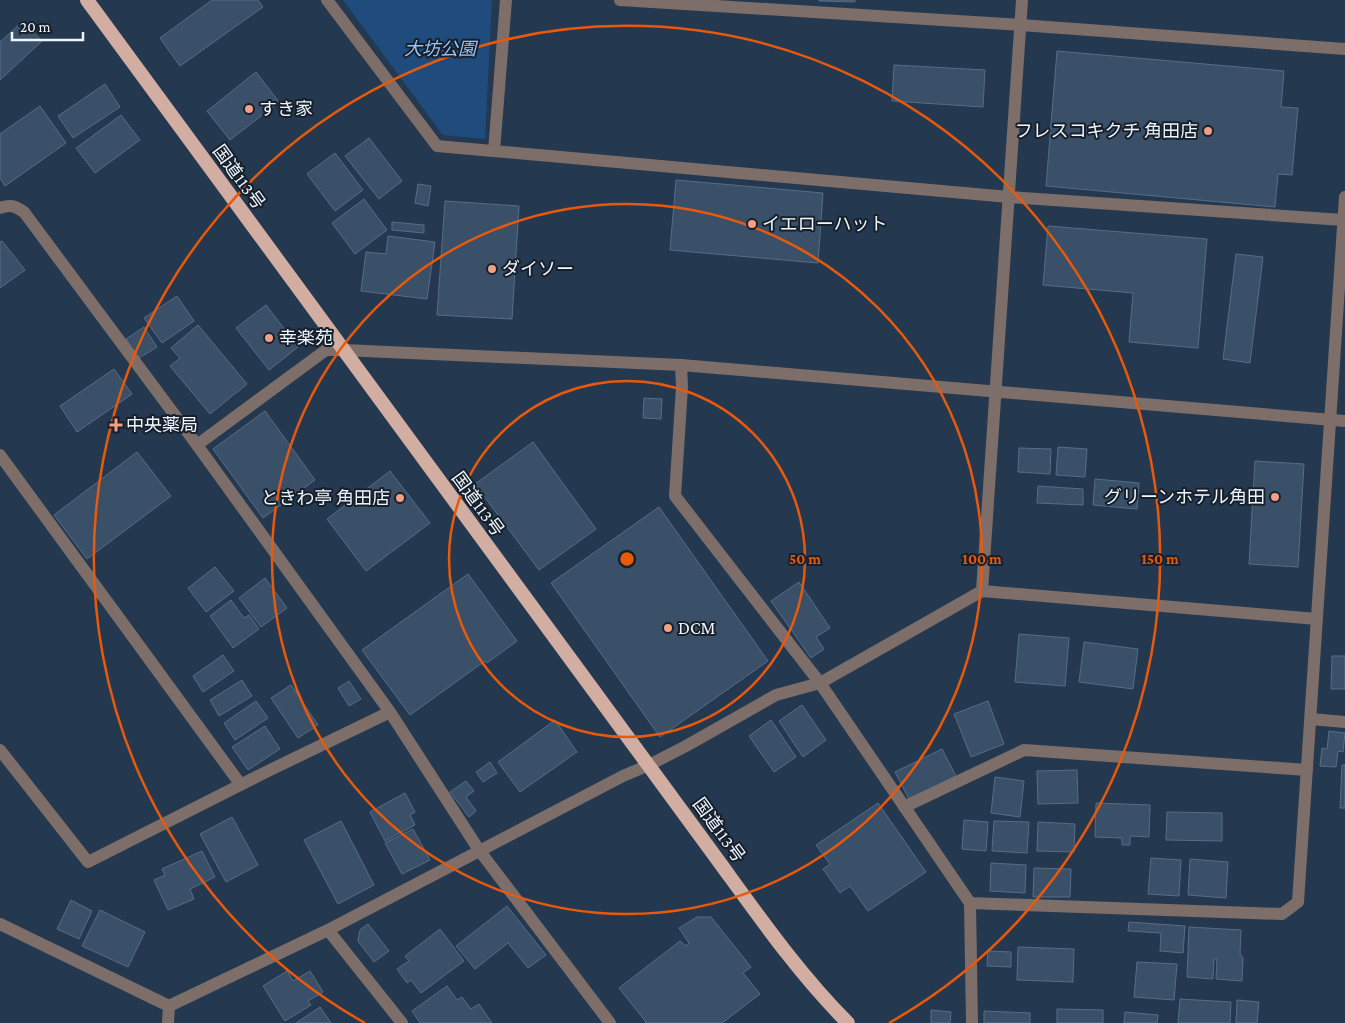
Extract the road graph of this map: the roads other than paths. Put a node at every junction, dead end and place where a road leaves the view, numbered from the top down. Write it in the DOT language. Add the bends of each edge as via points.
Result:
graph roads {
  1 [pos="87,0"];
  2 [pos="327,0"];
  3 [pos="506,0"];
  4 [pos="620,0"];
  5 [pos="1022,0"];
  6 [pos="1021,25"];
  7 [pos="1345,48"];
  8 [pos="494,151"];
  9 [pos="1345,196"];
  10 [pos="1009,197"];
  11 [pos="0,208"];
  12 [pos="1343,220"];
  13 [pos="343,350"];
  14 [pos="682,365"];
  15 [pos="996,392"];
  16 [pos="1330,420"];
  17 [pos="1345,421"];
  18 [pos="197,444"];
  19 [pos="0,455"];
  20 [pos="982,591"];
  21 [pos="1316,619"];
  22 [pos="820,683"];
  23 [pos="390,712"];
  24 [pos="1311,719"];
  25 [pos="1345,722"];
  26 [pos="0,750"];
  27 [pos="649,765"];
  28 [pos="1307,770"];
  29 [pos="241,786"];
  30 [pos="904,807"];
  31 [pos="479,850"];
  32 [pos="970,903"];
  33 [pos="0,924"];
  34 [pos="328,930"];
  35 [pos="169,1006"];
  36 [pos="168,1023"];
  37 [pos="402,1023"];
  38 [pos="610,1023"];
  39 [pos="848,1023"];
  40 [pos="972,1023"];
  1 -- 13 [label="highway, 国道113号"];
  2 -- 8 [label="street" via="437,146"];
  3 -- 8 [label="street"];
  4 -- 6 [label="street"];
  5 -- 6 [label="street"];
  6 -- 7 [label="street"];
  6 -- 10 [label="street"];
  8 -- 10 [label="street"];
  9 -- 12 [label="street"];
  10 -- 12 [label="street"];
  10 -- 15 [label="street"];
  11 -- 18 [label="street" via="14,206 24,212"];
  12 -- 16 [label="street"];
  13 -- 14 [label="street"];
  13 -- 18 [label="street" via="326,350"];
  13 -- 27 [label="highway, 国道113号"];
  14 -- 15 [label="street"];
  14 -- 22 [label="street" via="675,496"];
  15 -- 16 [label="street"];
  15 -- 20 [label="street"];
  16 -- 17 [label="street"];
  16 -- 21 [label="street"];
  18 -- 23 [label="street"];
  19 -- 29 [label="street"];
  20 -- 21 [label="street"];
  20 -- 22 [label="street"];
  21 -- 24 [label="street"];
  22 -- 27 [label="street" via="776,695"];
  22 -- 30 [label="street"];
  23 -- 29 [label="street"];
  23 -- 31 [label="street"];
  24 -- 25 [label="street"];
  24 -- 28 [label="street"];
  26 -- 29 [label="street" via="88,862"];
  27 -- 31 [label="street"];
  27 -- 39 [label="highway, 国道113号" via="754,911"];
  28 -- 30 [label="street" via="1024,750"];
  28 -- 32 [label="street" via="1298,902 1282,914"];
  30 -- 32 [label="street"];
  31 -- 34 [label="street"];
  31 -- 38 [label="street"];
  32 -- 40 [label="street"];
  33 -- 35 [label="street"];
  34 -- 35 [label="street"];
  34 -- 37 [label="street"];
  35 -- 36 [label="street"];
}
